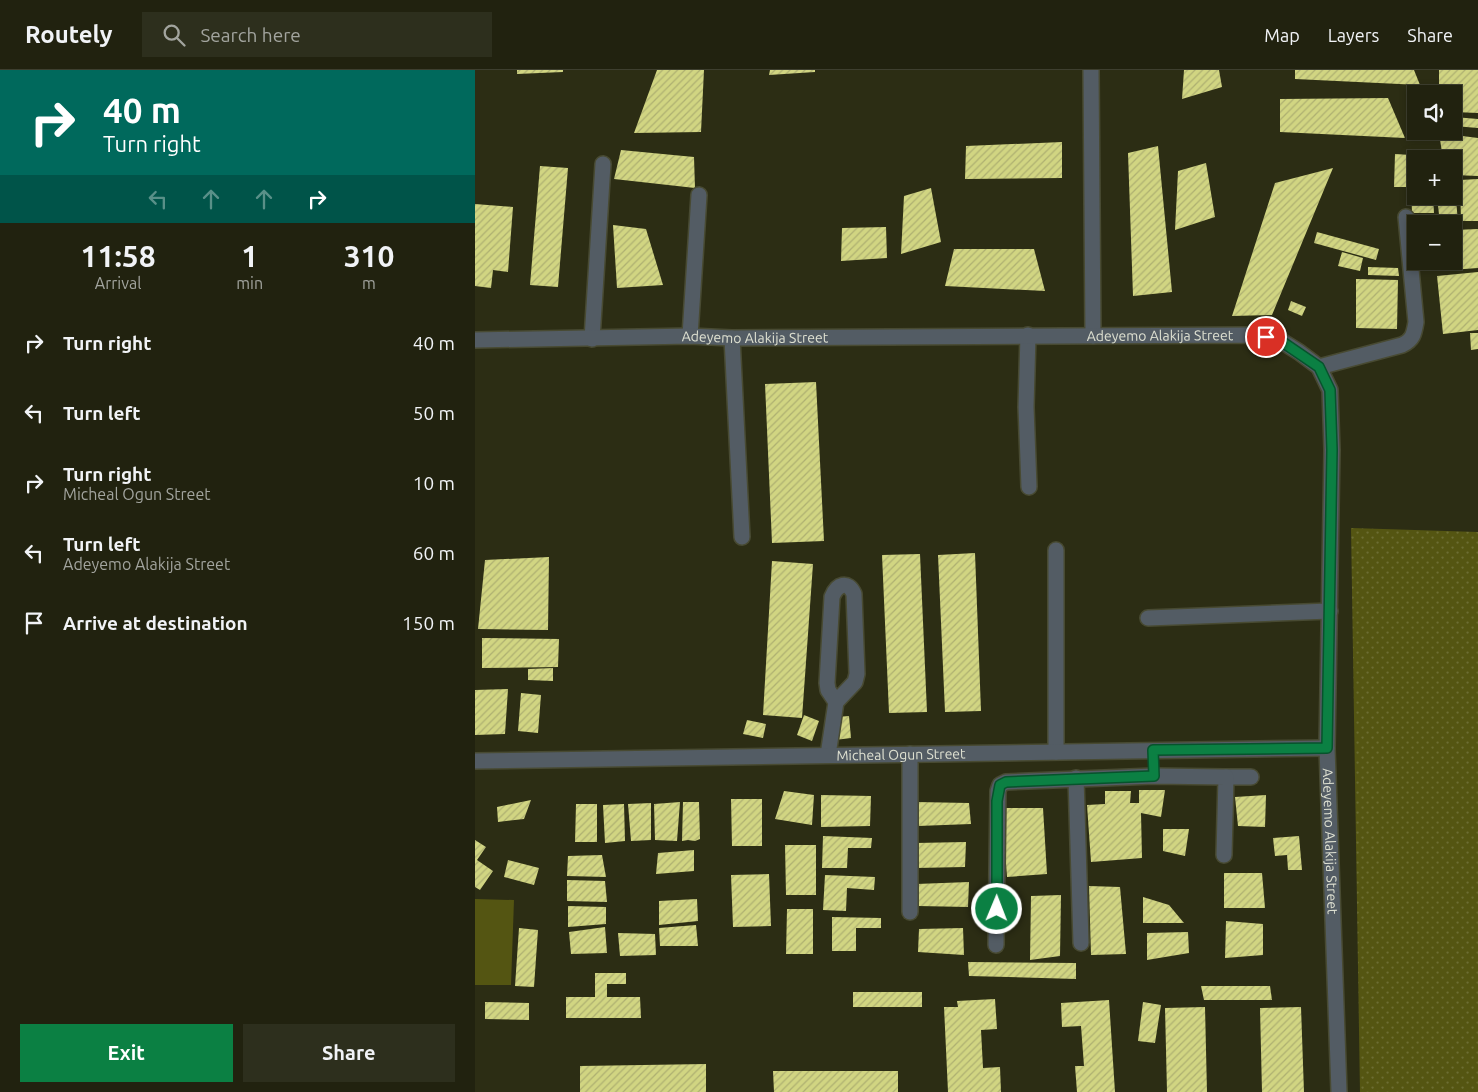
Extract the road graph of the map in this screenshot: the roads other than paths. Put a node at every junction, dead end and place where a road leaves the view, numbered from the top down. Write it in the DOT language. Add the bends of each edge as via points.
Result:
graph roads {
  1 [pos="1091,70"];
  2 [pos="603,164"];
  3 [pos="699,195"];
  4 [pos="1406,217"];
  5 [pos="1028,335"];
  6 [pos="690,336"];
  7 [pos="1093,336"];
  8 [pos="732,338"];
  9 [pos="592,339"];
  10 [pos="475,340"];
  11 [pos="1319,367"];
  12 [pos="1029,487"];
  13 [pos="742,537"];
  14 [pos="1056,550"];
  15 [pos="1329,611"];
  16 [pos="1148,618"];
  17 [pos="835,702"];
  18 [pos="1327,748"];
  19 [pos="1153,750"];
  20 [pos="1056,752"];
  21 [pos="910,754"];
  22 [pos="828,755"];
  23 [pos="475,761"];
  24 [pos="1154,776"];
  25 [pos="1226,777"];
  26 [pos="1077,778"];
  27 [pos="1251,778"];
  28 [pos="1224,855"];
  29 [pos="910,912"];
  30 [pos="1081,943"];
  31 [pos="996,945"];
  32 [pos="1339,1092"];
  1 -- 7 [label="street"];
  2 -- 9 [label="street"];
  3 -- 6 [label="street"];
  4 -- 11 [label="street" via="1415,322 1410,341"];
  5 -- 7 [label="street, Adeyemo Alakija Street"];
  5 -- 8 [label="street, Adeyemo Alakija Street"];
  5 -- 12 [label="street"];
  6 -- 8 [label="street, Adeyemo Alakija Street"];
  6 -- 9 [label="street, Adeyemo Alakija Street"];
  7 -- 11 [label="street, Adeyemo Alakija Street" via="1253,335 1278,339"];
  8 -- 13 [label="street"];
  9 -- 10 [label="street, Adeyemo Alakija Street"];
  11 -- 15 [label="street, Adeyemo Alakija Street" via="1330,390"];
  14 -- 20 [label="street"];
  15 -- 16 [label="street"];
  15 -- 18 [label="street, Adeyemo Alakija Street"];
  17 -- 17 [label="street" via="855,682 857,674 855,594 842,584 832,597 827,683"];
  17 -- 22 [label="street"];
  18 -- 19 [label="street, Micheal Ogun Street"];
  18 -- 32 [label="street, Adeyemo Alakija Street"];
  19 -- 20 [label="street, Micheal Ogun Street"];
  19 -- 24 [label="street"];
  20 -- 21 [label="street, Micheal Ogun Street"];
  21 -- 22 [label="street, Micheal Ogun Street"];
  21 -- 29 [label="street"];
  22 -- 23 [label="street, Micheal Ogun Street"];
  24 -- 25 [label="street"];
  24 -- 26 [label="street"];
  25 -- 27 [label="street"];
  25 -- 28 [label="street"];
  26 -- 30 [label="street"];
  26 -- 31 [label="street" via="1000,785 997,801"];
}
